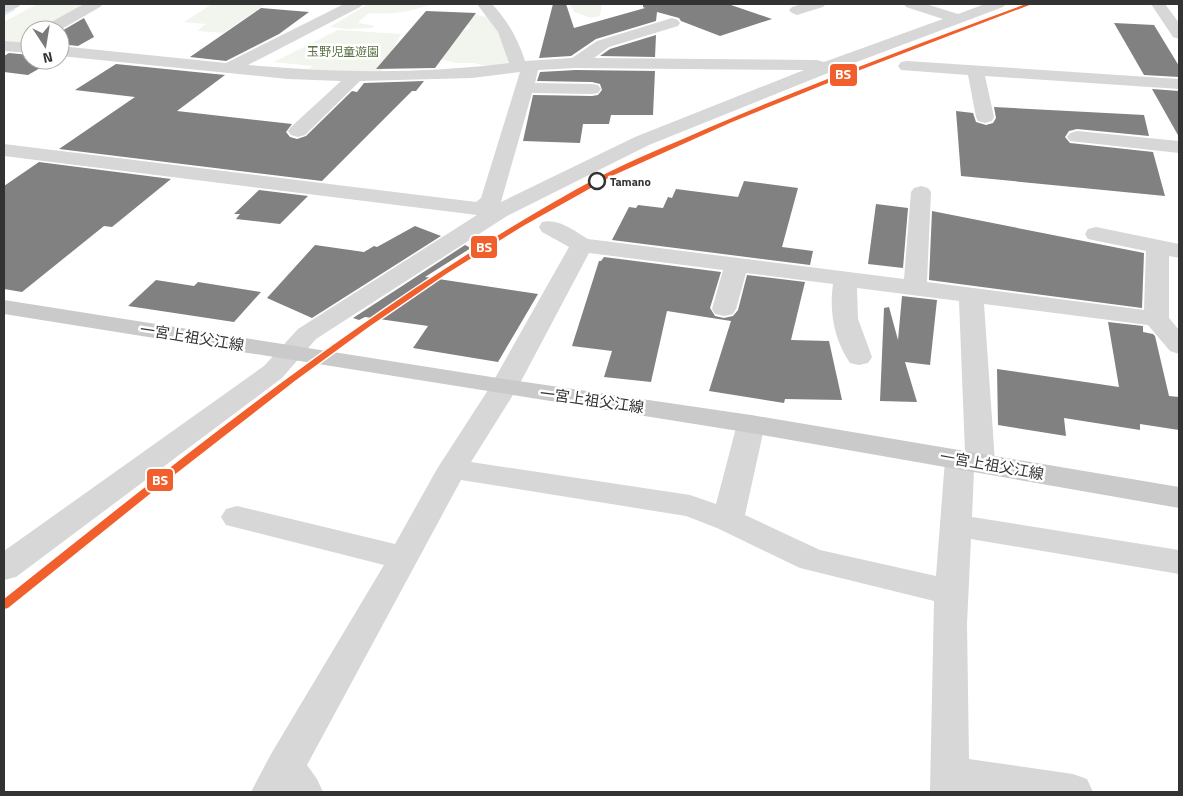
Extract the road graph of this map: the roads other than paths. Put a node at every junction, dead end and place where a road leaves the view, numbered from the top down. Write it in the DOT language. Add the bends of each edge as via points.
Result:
graph roads {
  1 [pos="95,4"];
  2 [pos="324,4"];
  3 [pos="484,4"];
  4 [pos="818,4"];
  5 [pos="911,4"];
  6 [pos="998,4"];
  7 [pos="1158,4"];
  8 [pos="352,5"];
  9 [pos="797,10"];
  10 [pos="959,19"];
  11 [pos="66,20"];
  12 [pos="672,23"];
  13 [pos="1179,34"];
  14 [pos="70,52"];
  15 [pos="576,63"];
  16 [pos="525,65"];
  17 [pos="832,65"];
  18 [pos="907,66"];
  19 [pos="226,68"];
  20 [pos="975,70"];
  21 [pos="356,76"];
  22 [pos="1179,84"];
  23 [pos="524,88"];
  24 [pos="592,89"];
  25 [pos="985,117"];
  26 [pos="298,131"];
  27 [pos="1077,136"];
  28 [pos="1179,147"];
  29 [pos="4,150"];
  30 [pos="921,192"];
  31 [pos="489,210"];
  32 [pos="550,226"];
  33 [pos="1096,234"];
  34 [pos="582,245"];
  35 [pos="1169,249"];
  36 [pos="736,265"];
  37 [pos="846,278"];
  38 [pos="915,287"];
  39 [pos="971,294"];
  40 [pos="4,307"];
  41 [pos="724,308"];
  42 [pos="1156,319"];
  43 [pos="1179,346"];
  44 [pos="290,353"];
  45 [pos="859,357"];
  46 [pos="504,387"];
  47 [pos="751,424"];
  48 [pos="970,461"];
  49 [pos="452,468"];
  50 [pos="1179,498"];
  51 [pos="237,517"];
  52 [pos="728,520"];
  53 [pos="956,525"];
  54 [pos="404,558"];
  55 [pos="1179,562"];
  56 [pos="4,568"];
  57 [pos="952,592"];
  58 [pos="286,783"];
  59 [pos="950,783"];
  60 [pos="1073,792"];
  1 -- 11 [label="street"];
  2 -- 8 [label="street"];
  3 -- 16 [label="street" via="501,22"];
  4 -- 9 [label="street"];
  5 -- 10 [label="street"];
  6 -- 10 [label="street"];
  7 -- 13 [label="street"];
  8 -- 19 [label="street"];
  10 -- 17 [label="street"];
  12 -- 15 [label="street" via="603,44"];
  14 -- 19 [label="street"];
  15 -- 16 [label="street"];
  15 -- 17 [label="street"];
  16 -- 21 [label="street" via="472,73"];
  16 -- 23 [label="street"];
  17 -- 31 [label="street" via="642,141"];
  18 -- 20 [label="street"];
  19 -- 21 [label="street"];
  20 -- 22 [label="street"];
  20 -- 25 [label="street"];
  21 -- 26 [label="street"];
  23 -- 24 [label="street"];
  23 -- 31 [label="street"];
  27 -- 28 [label="street"];
  29 -- 31 [label="street"];
  30 -- 38 [label="street"];
  31 -- 44 [label="street" via="307,334"];
  32 -- 34 [label="street"];
  33 -- 35 [label="street"];
  34 -- 36 [label="street"];
  34 -- 46 [label="street"];
  35 -- 42 [label="street"];
  36 -- 37 [label="street"];
  36 -- 41 [label="street"];
  37 -- 38 [label="street"];
  37 -- 45 [label="street" via="842,299 845,326"];
  38 -- 39 [label="street"];
  39 -- 42 [label="street"];
  39 -- 48 [label="street"];
  40 -- 44 [label="main road, 一宮上祖父江線"];
  42 -- 43 [label="street"];
  44 -- 46 [label="main road, 一宮上祖父江線"];
  44 -- 56 [label="street" via="273,372"];
  46 -- 47 [label="main road, 一宮上祖父江線"];
  46 -- 49 [label="street"];
  47 -- 48 [label="main road, 一宮上祖父江線"];
  47 -- 52 [label="street"];
  48 -- 50 [label="main road, 一宮上祖父江線"];
  48 -- 53 [label="street"];
  49 -- 52 [label="street" via="690,506"];
  49 -- 54 [label="street"];
  51 -- 54 [label="street"];
  52 -- 57 [label="street" via="812,560"];
  53 -- 55 [label="street"];
  53 -- 57 [label="street"];
  54 -- 58 [label="street"];
  57 -- 59 [label="street"];
  59 -- 60 [label="street"];
}
